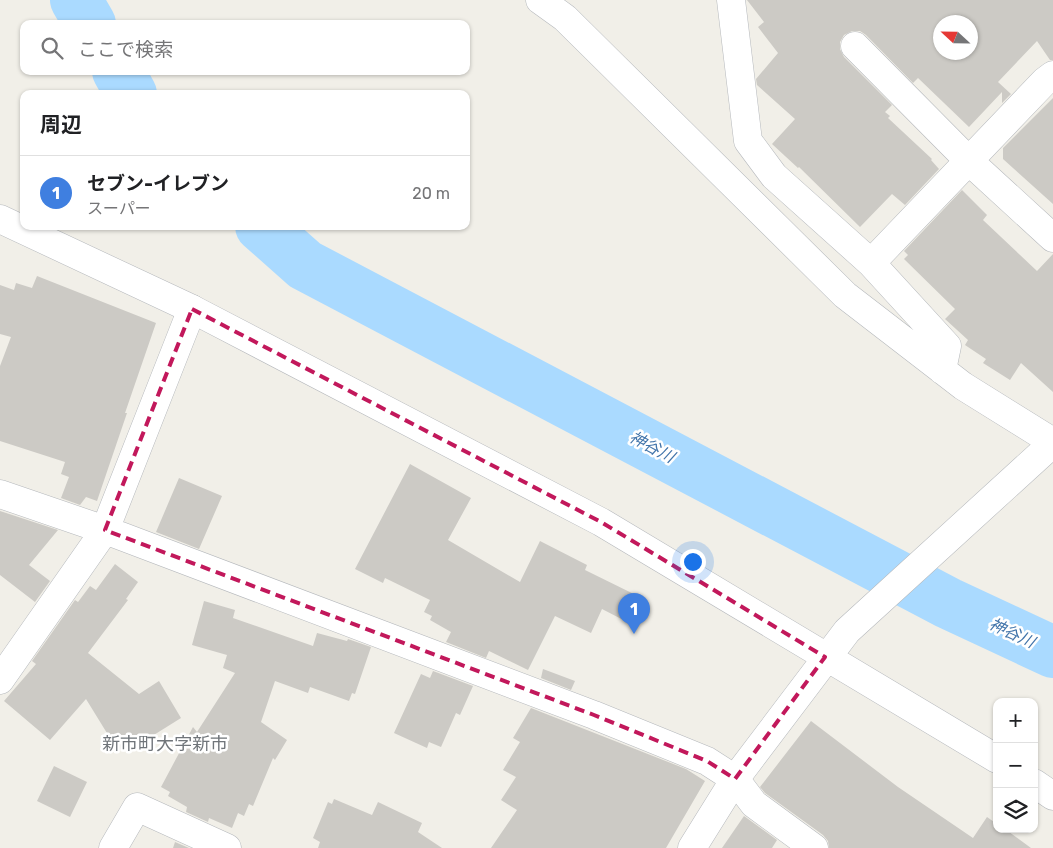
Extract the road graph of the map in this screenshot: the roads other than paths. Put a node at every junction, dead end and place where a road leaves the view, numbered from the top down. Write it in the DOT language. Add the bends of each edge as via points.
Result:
graph roads {
  1 [pos="540,0"];
  2 [pos="731,0"];
  3 [pos="855,46"];
  4 [pos="1053,75"];
  5 [pos="968,161"];
  6 [pos="0,219"];
  7 [pos="20,228"];
  8 [pos="23,230"];
  9 [pos="1053,238"];
  10 [pos="871,263"];
  11 [pos="192,309"];
  12 [pos="942,370"];
  13 [pos="1053,443"];
  14 [pos="0,494"];
  15 [pos="105,530"];
  16 [pos="825,657"];
  17 [pos="0,680"];
  18 [pos="993,756"];
  19 [pos="734,779"];
  20 [pos="1038,786"];
  21 [pos="1053,796"];
  22 [pos="113,848"];
  23 [pos="227,848"];
  24 [pos="692,848"];
  25 [pos="814,848"];
  1 -- 12 [label="street" via="565,18 845,295"];
  2 -- 10 [label="street" via="748,141 774,176"];
  3 -- 5 [label="street"];
  4 -- 5 [label="street"];
  5 -- 9 [label="street"];
  5 -- 10 [label="street"];
  6 -- 7 [label="street"];
  8 -- 11 [label="street"];
  10 -- 12 [label="street" via="946,346"];
  11 -- 15 [label="street"];
  11 -- 16 [label="street" via="601,522"];
  12 -- 13 [label="street"];
  13 -- 16 [label="street" via="847,631"];
  14 -- 15 [label="street"];
  15 -- 17 [label="street"];
  15 -- 19 [label="street" via="594,715 707,761"];
  16 -- 18 [label="street"];
  16 -- 19 [label="street"];
  19 -- 24 [label="street"];
  19 -- 25 [label="street" via="754,804"];
  20 -- 21 [label="street"];
  22 -- 23 [label="street" via="137,807"];
}
